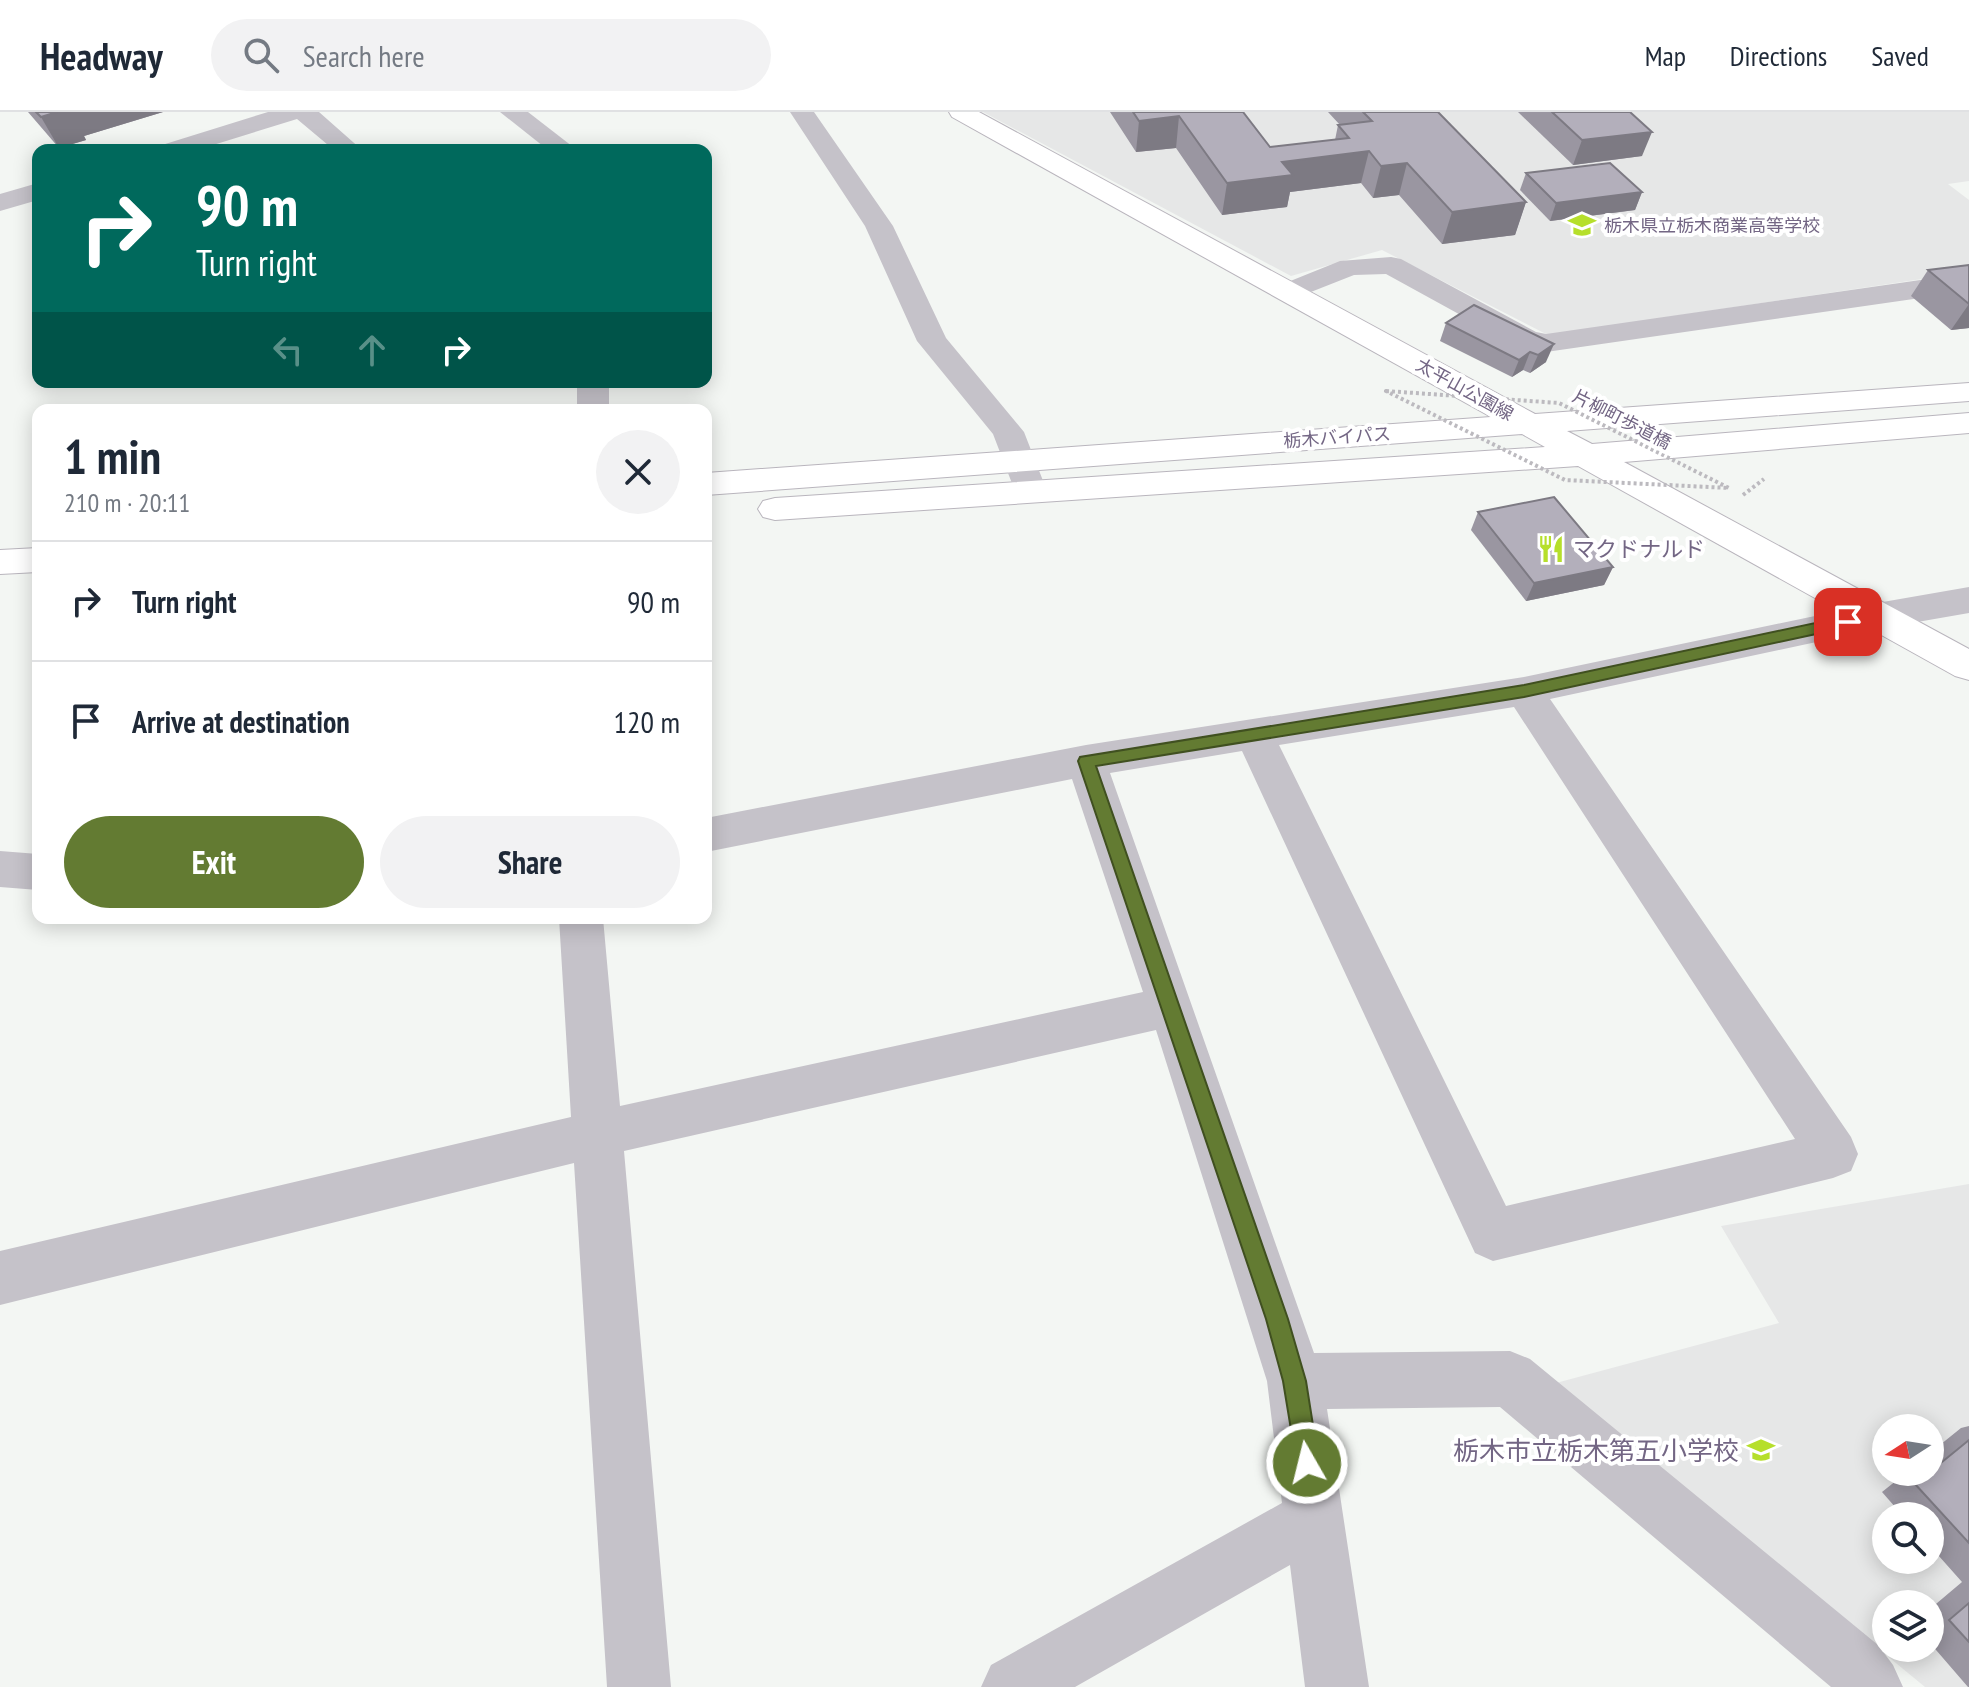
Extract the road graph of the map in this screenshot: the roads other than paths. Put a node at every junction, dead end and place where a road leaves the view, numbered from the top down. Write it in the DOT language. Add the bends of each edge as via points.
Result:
graph roads {
  1 [pos="294,112"];
  2 [pos="304,112"];
  3 [pos="512,112"];
  4 [pos="802,112"];
  5 [pos="961,112"];
  6 [pos="190,144"];
  7 [pos="342,144"];
  8 [pos="556,144"];
  9 [pos="32,193"];
  10 [pos="0,203"];
  11 [pos="1969,282"];
  12 [pos="1288,292"];
  13 [pos="1969,392"];
  14 [pos="1969,423"];
  15 [pos="1528,424"];
  16 [pos="1018,460"];
  17 [pos="1575,468"];
  18 [pos="712,484"];
  19 [pos="1030,491"];
  20 [pos="712,514"];
  21 [pos="32,529"];
  22 [pos="0,532"];
  23 [pos="32,560"];
  24 [pos="0,562"];
  25 [pos="1969,600"];
  26 [pos="1877,616"];
  27 [pos="1969,666"];
  28 [pos="1524,691"];
  29 [pos="1254,734"];
  30 [pos="1086,761"];
  31 [pos="712,834"];
  32 [pos="0,869"];
  33 [pos="32,872"];
  34 [pos="581,924"];
  35 [pos="1171,1006"];
  36 [pos="598,1134"];
  37 [pos="0,1278"];
  38 [pos="1295,1381"];
  39 [pos="1315,1518"];
  40 [pos="639,1687"];
  41 [pos="1013,1687"];
  42 [pos="1337,1687"];
  43 [pos="1871,1687"];
  1 -- 6 [label="street"];
  2 -- 7 [label="street"];
  3 -- 8 [label="street"];
  4 -- 16 [label="street" via="879,226 932,341 1008,432"];
  5 -- 12 [label="main road, 太平山公園線"];
  9 -- 10 [label="street"];
  11 -- 12 [label="street" via="1546,343 1528,340 1391,265 1350,267"];
  12 -- 15 [label="main road, 太平山公園線"];
  13 -- 15 [label="main road, 栃木バイパス"];
  14 -- 17 [label="main road, 栃木バイパス"];
  15 -- 16 [label="main road, 栃木バイパス"];
  15 -- 17 [label="main road, 太平山公園線"];
  16 -- 18 [label="main road, 栃木バイパス"];
  16 -- 19 [label="street"];
  17 -- 19 [label="main road, 栃木バイパス"];
  17 -- 26 [label="main road, 太平山公園線"];
  19 -- 20 [label="main road, 栃木バイパス"];
  21 -- 22 [label="main road"];
  23 -- 24 [label="main road"];
  25 -- 26 [label="street"];
  26 -- 27 [label="main road, 太平山公園線"];
  26 -- 28 [label="street"];
  28 -- 29 [label="street"];
  28 -- 29 [label="street" via="1833,1154 1493,1235"];
  29 -- 30 [label="street"];
  30 -- 31 [label="street"];
  30 -- 35 [label="street"];
  32 -- 33 [label="street"];
  34 -- 36 [label="street"];
  35 -- 36 [label="street"];
  35 -- 38 [label="street"];
  36 -- 37 [label="street"];
  36 -- 40 [label="street"];
  38 -- 39 [label="street"];
  38 -- 43 [label="street" via="1510,1379 1856,1667"];
  39 -- 41 [label="street"];
  39 -- 42 [label="street"];
}
